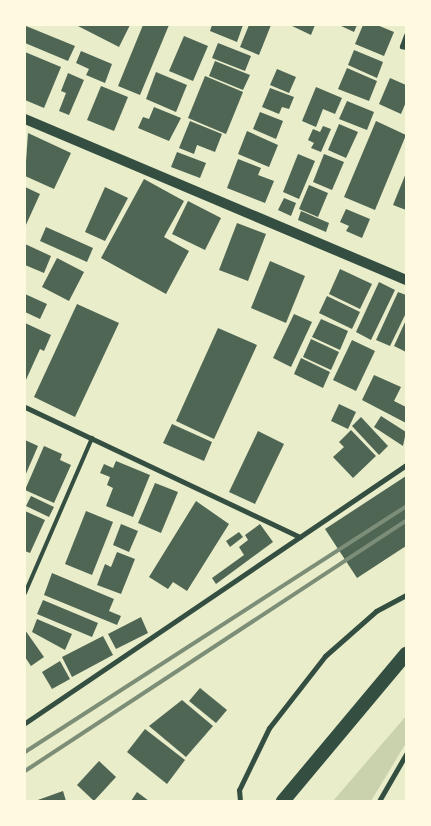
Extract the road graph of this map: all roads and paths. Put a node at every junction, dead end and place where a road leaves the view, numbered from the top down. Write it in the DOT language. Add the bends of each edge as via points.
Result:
graph roads {
  1 [pos="406,35"];
  2 [pos="406,47"];
  3 [pos="25,119"];
  4 [pos="406,280"];
  5 [pos="25,407"];
  6 [pos="92,438"];
  7 [pos="406,465"];
  8 [pos="300,537"];
  9 [pos="25,593"];
  10 [pos="406,595"];
  11 [pos="406,654"];
  12 [pos="25,723"];
  13 [pos="406,754"];
  14 [pos="240,801"];
  15 [pos="282,801"];
  16 [pos="379,801"];
  1 -- 2 [label="street" via="402,46"];
  3 -- 4 [label="main road"];
  5 -- 6 [label="street"];
  6 -- 8 [label="street"];
  6 -- 9 [label="lane"];
  7 -- 8 [label="street"];
  8 -- 12 [label="street"];
  10 -- 14 [label="street" via="376,611 325,656 270,728 239,790"];
  11 -- 15 [label="highway"];
  13 -- 16 [label="street"];
}
